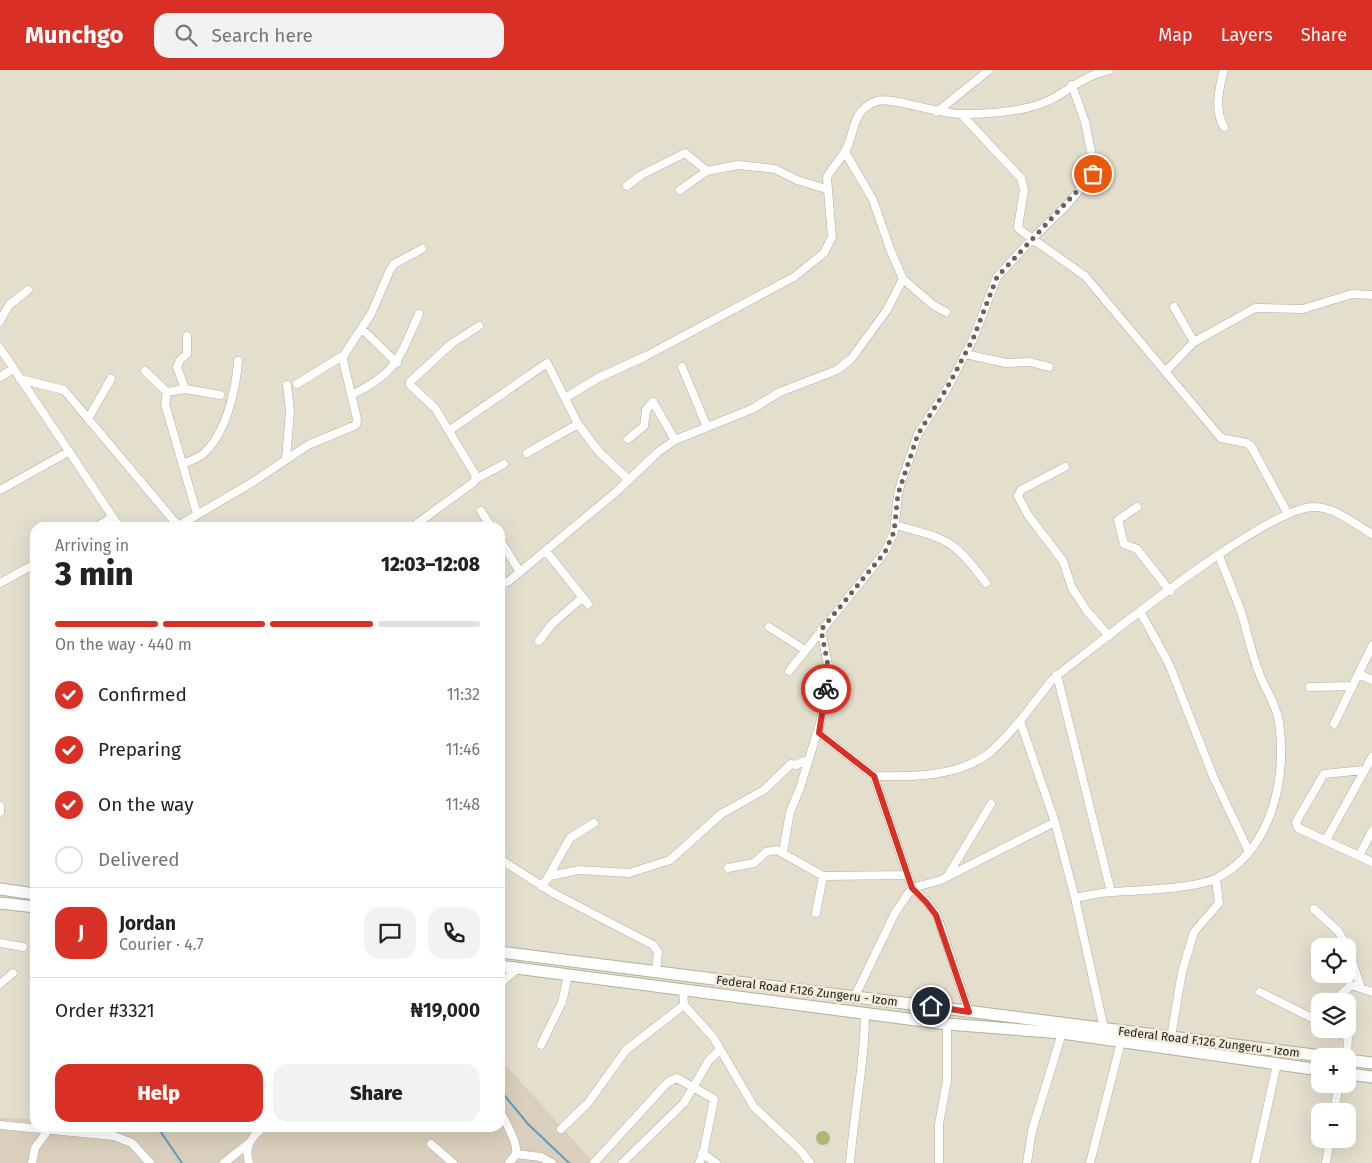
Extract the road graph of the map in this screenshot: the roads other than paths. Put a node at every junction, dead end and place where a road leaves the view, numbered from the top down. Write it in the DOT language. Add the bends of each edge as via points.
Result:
graph roads {
  1 [pos="989,70"];
  2 [pos="1109,70"];
  3 [pos="1224,70"];
  4 [pos="1072,85"];
  5 [pos="937,112"];
  6 [pos="961,114"];
  7 [pos="1224,128"];
  8 [pos="846,152"];
  9 [pos="707,171"];
  10 [pos="627,186"];
  11 [pos="826,188"];
  12 [pos="680,190"];
  13 [pos="1033,238"];
  14 [pos="422,249"];
  15 [pos="903,279"];
  16 [pos="28,290"];
  17 [pos="1372,295"];
  18 [pos="1174,307"];
  19 [pos="946,312"];
  20 [pos="418,314"];
  21 [pos="0,321"];
  22 [pos="479,326"];
  23 [pos="362,329"];
  24 [pos="187,336"];
  25 [pos="1194,342"];
  26 [pos="0,348"];
  27 [pos="344,354"];
  28 [pos="965,354"];
  29 [pos="238,361"];
  30 [pos="397,363"];
  31 [pos="1049,367"];
  32 [pos="682,368"];
  33 [pos="13,369"];
  34 [pos="1166,371"];
  35 [pos="145,372"];
  36 [pos="0,377"];
  37 [pos="20,379"];
  38 [pos="111,379"];
  39 [pos="297,384"];
  40 [pos="287,385"];
  41 [pos="184,389"];
  42 [pos="167,392"];
  43 [pos="220,395"];
  44 [pos="351,395"];
  45 [pos="565,398"];
  46 [pos="89,417"];
  47 [pos="578,424"];
  48 [pos="706,427"];
  49 [pos="450,430"];
  50 [pos="628,439"];
  51 [pos="675,440"];
  52 [pos="68,452"];
  53 [pos="527,453"];
  54 [pos="286,459"];
  55 [pos="182,464"];
  56 [pos="504,464"];
  57 [pos="1065,467"];
  58 [pos="476,480"];
  59 [pos="629,480"];
  60 [pos="0,490"];
  61 [pos="1137,507"];
  62 [pos="481,511"];
  63 [pos="197,514"];
  64 [pos="1288,514"];
  65 [pos="112,516"];
  66 [pos="104,522"];
  67 [pos="116,522"];
  68 [pos="175,522"];
  69 [pos="186,522"];
  70 [pos="419,522"];
  71 [pos="488,522"];
  72 [pos="895,526"];
  73 [pos="1372,534"];
  74 [pos="505,548"];
  75 [pos="546,551"];
  76 [pos="1219,556"];
  77 [pos="30,567"];
  78 [pos="520,572"];
  79 [pos="505,581"];
  80 [pos="0,583"];
  81 [pos="986,583"];
  82 [pos="1170,591"];
  83 [pos="583,597"];
  84 [pos="588,604"];
  85 [pos="1141,613"];
  86 [pos="769,627"];
  87 [pos="821,630"];
  88 [pos="1109,636"];
  89 [pos="539,641"];
  90 [pos="1372,646"];
  91 [pos="805,650"];
  92 [pos="789,671"];
  93 [pos="1358,674"];
  94 [pos="1057,675"];
  95 [pos="1372,680"];
  96 [pos="1353,686"];
  97 [pos="1310,687"];
  98 [pos="1020,720"];
  99 [pos="1334,724"];
  100 [pos="819,733"];
  101 [pos="1372,757"];
  102 [pos="809,759"];
  103 [pos="1364,770"];
  104 [pos="874,776"];
  105 [pos="991,804"];
  106 [pos="0,806"];
  107 [pos="0,812"];
  108 [pos="1055,822"];
  109 [pos="594,823"];
  110 [pos="1372,831"];
  111 [pos="1326,840"];
  112 [pos="783,852"];
  113 [pos="1249,852"];
  114 [pos="1359,856"];
  115 [pos="505,862"];
  116 [pos="1372,862"];
  117 [pos="728,868"];
  118 [pos="907,875"];
  119 [pos="824,876"];
  120 [pos="548,877"];
  121 [pos="947,877"];
  122 [pos="1216,878"];
  123 [pos="541,886"];
  124 [pos="912,888"];
  125 [pos="0,889"];
  126 [pos="1111,892"];
  127 [pos="30,893"];
  128 [pos="1075,898"];
  129 [pos="0,903"];
  130 [pos="30,907"];
  131 [pos="1314,909"];
  132 [pos="816,913"];
  133 [pos="1342,938"];
  134 [pos="0,943"];
  135 [pos="24,947"];
  136 [pos="505,953"];
  137 [pos="538,957"];
  138 [pos="505,967"];
  139 [pos="518,968"];
  140 [pos="536,970"];
  141 [pos="656,972"];
  142 [pos="13,973"];
  143 [pos="1356,974"];
  144 [pos="568,976"];
  145 [pos="505,980"];
  146 [pos="0,984"];
  147 [pos="1361,988"];
  148 [pos="683,989"];
  149 [pos="1260,992"];
  150 [pos="1372,992"];
  151 [pos="1342,993"];
  152 [pos="855,996"];
  153 [pos="684,1005"];
  154 [pos="864,1012"];
  155 [pos="969,1012"];
  156 [pos="1311,1015"];
  157 [pos="948,1024"];
  158 [pos="1104,1028"];
  159 [pos="1062,1033"];
  160 [pos="1171,1037"];
  161 [pos="1121,1042"];
  162 [pos="541,1045"];
  163 [pos="720,1050"];
  164 [pos="1311,1055"];
  165 [pos="1356,1060"];
  166 [pos="1372,1063"];
  167 [pos="1277,1064"];
  168 [pos="1311,1069"];
  169 [pos="1356,1075"];
  170 [pos="1372,1077"];
  171 [pos="694,1086"];
  172 [pos="505,1122"];
  173 [pos="0,1125"];
  174 [pos="30,1127"];
  175 [pos="561,1129"];
  176 [pos="47,1132"];
  177 [pos="77,1132"];
  178 [pos="258,1132"];
  179 [pos="248,1144"];
  180 [pos="431,1144"];
  181 [pos="1328,1148"];
  182 [pos="702,1153"];
  183 [pos="516,1154"];
  184 [pos="32,1163"];
  185 [pos="150,1163"];
  186 [pos="224,1163"];
  187 [pos="249,1163"];
  188 [pos="453,1163"];
  189 [pos="509,1163"];
  190 [pos="552,1163"];
  191 [pos="594,1163"];
  192 [pos="622,1163"];
  193 [pos="699,1163"];
  194 [pos="716,1163"];
  195 [pos="810,1163"];
  196 [pos="850,1163"];
  197 [pos="939,1163"];
  198 [pos="1027,1163"];
  199 [pos="1090,1163"];
  200 [pos="1255,1163"];
  201 [pos="1326,1163"];
  1 -- 5 [label="street"];
  2 -- 4 [label="street"];
  3 -- 7 [label="street" via="1219,85 1218,115"];
  4 -- 6 [label="street" via="1036,106"];
  4 -- 13 [label="street" via="1085,122 1095,171"];
  5 -- 6 [label="street"];
  5 -- 8 [label="street" via="878,100 856,118"];
  6 -- 13 [label="street" via="1021,178 1024,190 1018,227"];
  8 -- 11 [label="street" via="828,173"];
  8 -- 15 [label="street" via="873,200"];
  9 -- 10 [label="street" via="686,154 641,175"];
  9 -- 11 [label="street" via="734,166 770,167 797,180"];
  9 -- 12 [label="street"];
  11 -- 45 [label="street" via="832,237 818,259 753,300"];
  13 -- 28 [label="street" via="997,277"];
  13 -- 34 [label="street" via="1085,276"];
  14 -- 23 [label="street" via="394,264"];
  15 -- 19 [label="street"];
  15 -- 48 [label="street" via="887,310 851,359 837,370 780,392 752,410"];
  16 -- 21 [label="street" via="9,305"];
  17 -- 25 [label="street" via="1352,294 1296,309 1255,308"];
  18 -- 25 [label="street"];
  20 -- 30 [label="street"];
  22 -- 49 [label="street" via="451,344 410,382 435,408"];
  23 -- 27 [label="street"];
  23 -- 30 [label="street"];
  24 -- 41 [label="street" via="187,354 177,369"];
  25 -- 34 [label="street"];
  26 -- 33 [label="street"];
  27 -- 39 [label="street"];
  27 -- 44 [label="street"];
  28 -- 31 [label="street" via="1006,363 1030,362"];
  28 -- 72 [label="street" via="918,434 898,494"];
  29 -- 55 [label="street" via="231,405 216,437 204,453"];
  30 -- 44 [label="street" via="374,384"];
  32 -- 48 [label="street"];
  33 -- 36 [label="street"];
  33 -- 37 [label="street"];
  34 -- 64 [label="street" via="1221,438 1246,442 1251,446"];
  35 -- 42 [label="street"];
  37 -- 46 [label="street" via="62,388"];
  37 -- 52 [label="street"];
  38 -- 46 [label="street"];
  40 -- 54 [label="street" via="290,411"];
  41 -- 42 [label="street"];
  41 -- 43 [label="street"];
  42 -- 55 [label="street" via="165,404"];
  44 -- 54 [label="street" via="356,425 308,445"];
  45 -- 47 [label="street"];
  45 -- 49 [label="street" via="547,363"];
  46 -- 68 [label="street"];
  47 -- 53 [label="street"];
  47 -- 59 [label="street" via="599,452"];
  48 -- 51 [label="street"];
  49 -- 58 [label="street"];
  50 -- 51 [label="street" via="643,428 646,410 653,402"];
  51 -- 59 [label="street"];
  52 -- 60 [label="street"];
  52 -- 65 [label="street"];
  54 -- 63 [label="street"];
  55 -- 63 [label="street"];
  56 -- 58 [label="street"];
  57 -- 88 [label="street" via="1021,490 1018,496 1063,562 1072,588"];
  58 -- 70 [label="street"];
  59 -- 75 [label="street"];
  61 -- 82 [label="street" via="1118,520 1124,544 1137,549"];
  62 -- 71 [label="street"];
  63 -- 69 [label="street"];
  64 -- 73 [label="street" via="1306,508 1323,508"];
  64 -- 76 [label="street"];
  65 -- 66 [label="street"];
  65 -- 67 [label="street"];
  72 -- 81 [label="street" via="953,544"];
  72 -- 87 [label="street" via="885,552"];
  74 -- 78 [label="street"];
  75 -- 78 [label="street"];
  75 -- 83 [label="street"];
  76 -- 82 [label="street"];
  76 -- 113 [label="street" via="1279,723 1280,769 1273,813"];
  77 -- 80 [label="street"];
  78 -- 79 [label="street"];
  82 -- 85 [label="street"];
  83 -- 84 [label="street"];
  83 -- 89 [label="street" via="552,624"];
  85 -- 88 [label="street"];
  85 -- 113 [label="street" via="1169,664 1213,776"];
  86 -- 91 [label="street"];
  87 -- 91 [label="street"];
  87 -- 100 [label="street" via="828,665"];
  88 -- 94 [label="street"];
  90 -- 93 [label="street"];
  91 -- 92 [label="street"];
  93 -- 95 [label="street"];
  93 -- 96 [label="street"];
  94 -- 98 [label="street"];
  94 -- 126 [label="street"];
  96 -- 97 [label="street"];
  96 -- 99 [label="street"];
  98 -- 104 [label="street" via="980,760 947,772"];
  98 -- 108 [label="street"];
  100 -- 102 [label="street"];
  100 -- 104 [label="street"];
  101 -- 103 [label="street"];
  102 -- 112 [label="street" via="790,812"];
  102 -- 120 [label="street" via="791,764 764,790 722,814 670,860 631,873 588,869"];
  103 -- 111 [label="street"];
  103 -- 111 [label="street" via="1324,774 1296,820 1298,828"];
  104 -- 118 [label="street"];
  105 -- 121 [label="street"];
  106 -- 107 [label="street"];
  108 -- 121 [label="street"];
  108 -- 128 [label="street"];
  109 -- 120 [label="street" via="573,835"];
  110 -- 114 [label="street"];
  111 -- 114 [label="street"];
  112 -- 117 [label="street" via="766,852 754,863"];
  112 -- 119 [label="street"];
  113 -- 122 [label="street" via="1237,865"];
  114 -- 116 [label="street"];
  115 -- 123 [label="street"];
  118 -- 119 [label="street"];
  118 -- 124 [label="street"];
  119 -- 132 [label="street"];
  120 -- 123 [label="street"];
  121 -- 124 [label="street"];
  122 -- 126 [label="street" via="1143,891"];
  122 -- 160 [label="street" via="1218,903 1194,932 1182,972"];
  123 -- 141 [label="street" via="654,945 658,952"];
  124 -- 152 [label="street" via="895,913"];
  124 -- 155 [label="street" via="936,915"];
  125 -- 127 [label="main road"];
  126 -- 128 [label="street"];
  128 -- 158 [label="street"];
  129 -- 130 [label="main road"];
  131 -- 133 [label="street"];
  134 -- 135 [label="street"];
  136 -- 137 [label="main road, Federal Road F.126 Zungeru - Izom"];
  137 -- 140 [label="main road"];
  137 -- 141 [label="main road, Federal Road F.126 Zungeru - Izom"];
  138 -- 139 [label="main road, Federal Road F.126 Zungeru - Izom"];
  139 -- 140 [label="main road, Federal Road F.126 Zungeru - Izom"];
  139 -- 145 [label="street"];
  140 -- 144 [label="main road, Federal Road F.126 Zungeru - Izom"];
  141 -- 152 [label="main road, Federal Road F.126 Zungeru - Izom"];
  142 -- 146 [label="street"];
  143 -- 147 [label="street"];
  144 -- 148 [label="main road, Federal Road F.126 Zungeru - Izom"];
  144 -- 162 [label="street" via="562,1002"];
  147 -- 150 [label="street"];
  147 -- 151 [label="street" via="1351,985"];
  148 -- 153 [label="street"];
  148 -- 154 [label="main road, Federal Road F.126 Zungeru - Izom"];
  149 -- 156 [label="street"];
  152 -- 155 [label="main road, Federal Road F.126 Zungeru - Izom"];
  153 -- 163 [label="street"];
  153 -- 175 [label="street" via="626,1050 588,1103"];
  154 -- 157 [label="main road, Federal Road F.126 Zungeru - Izom"];
  154 -- 196 [label="street" via="864,1054"];
  155 -- 158 [label="main road, Federal Road F.126 Zungeru - Izom"];
  157 -- 159 [label="main road, Federal Road F.126 Zungeru - Izom"];
  157 -- 197 [label="street" via="947,1081 939,1124"];
  158 -- 160 [label="main road, Federal Road F.126 Zungeru - Izom"];
  159 -- 161 [label="main road, Federal Road F.126 Zungeru - Izom"];
  159 -- 198 [label="street" via="1032,1131"];
  160 -- 164 [label="main road, Federal Road F.126 Zungeru - Izom"];
  161 -- 167 [label="main road, Federal Road F.126 Zungeru - Izom"];
  161 -- 199 [label="street"];
  163 -- 171 [label="street"];
  163 -- 195 [label="street" via="754,1107"];
  165 -- 166 [label="main road"];
  167 -- 168 [label="main road, Federal Road F.126 Zungeru - Izom"];
  167 -- 200 [label="street"];
  169 -- 170 [label="main road"];
  171 -- 182 [label="street" via="714,1101"];
  171 -- 191 [label="street" via="677,1078 671,1080"];
  171 -- 192 [label="street" via="684,1103"];
  172 -- 183 [label="street"];
  173 -- 174 [label="street"];
  176 -- 184 [label="street" via="35,1148"];
  177 -- 185 [label="street" via="114,1136 132,1143"];
  178 -- 179 [label="street"];
  179 -- 186 [label="street"];
  179 -- 187 [label="street" via="246,1154"];
  180 -- 188 [label="street"];
  181 -- 201 [label="street"];
  182 -- 193 [label="street"];
  182 -- 194 [label="street"];
  183 -- 189 [label="street"];
  183 -- 190 [label="street" via="541,1157"];
}
